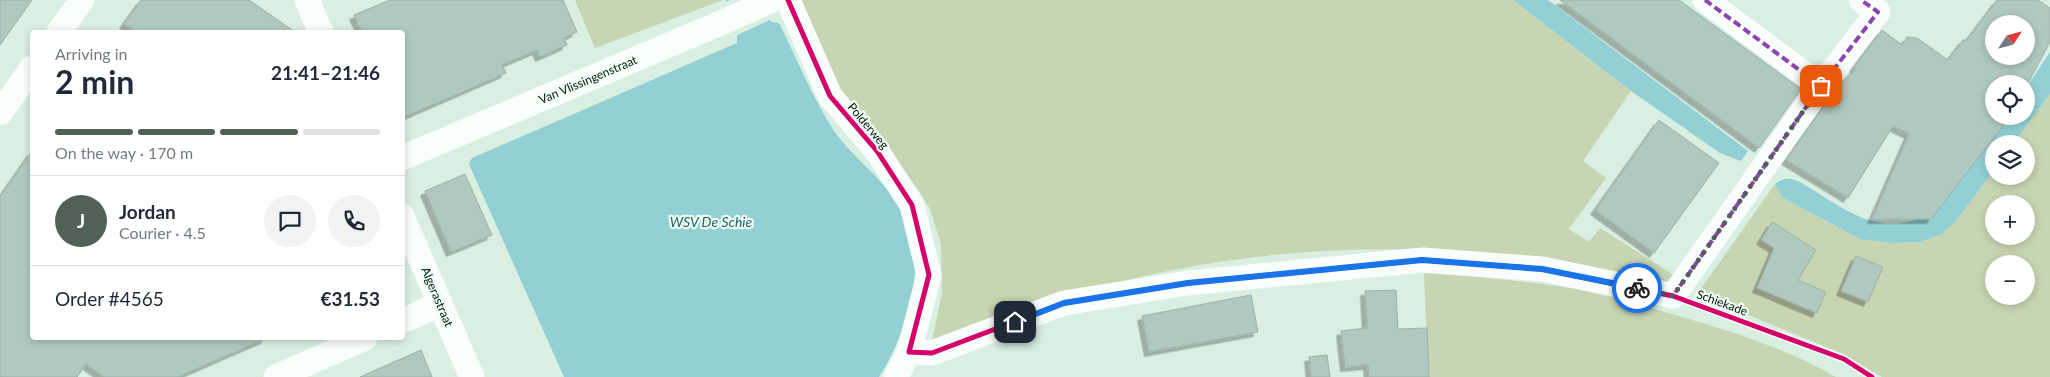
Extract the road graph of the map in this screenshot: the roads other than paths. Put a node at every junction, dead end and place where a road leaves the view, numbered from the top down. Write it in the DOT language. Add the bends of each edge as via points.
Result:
graph roads {
  1 [pos="82,0"];
  2 [pos="307,0"];
  3 [pos="772,0"];
  4 [pos="788,0"];
  5 [pos="1705,0"];
  6 [pos="1861,0"];
  7 [pos="60,30"];
  8 [pos="320,30"];
  9 [pos="30,71"];
  10 [pos="1821,86"];
  11 [pos="0,113"];
  12 [pos="405,157"];
  13 [pos="405,223"];
  14 [pos="440,304"];
  15 [pos="405,320"];
  16 [pos="360,340"];
  17 [pos="909,352"];
  18 [pos="276,377"];
  19 [pos="472,377"];
  20 [pos="896,377"];
  1 -- 7 [label="street"];
  2 -- 8 [label="street"];
  3 -- 12 [label="street, Van Vlissingenstraat"];
  4 -- 17 [label="street, Polderweg" via="830,96 877,151 912,205 929,275"];
  5 -- 10 [label="street"];
  6 -- 10 [label="street, Schiekade" via="1878,12"];
  9 -- 11 [label="street"];
  10 -- 17 [label="street, Schiekade" via="1673,296 1542,269 1422,260 1188,283 1064,303 932,353"];
  13 -- 14 [label="street, Algerastraat"];
  14 -- 15 [label="street"];
  14 -- 19 [label="street, Algerastraat"];
  16 -- 18 [label="street"];
  17 -- 20 [label="street, Polderweg"];
}
